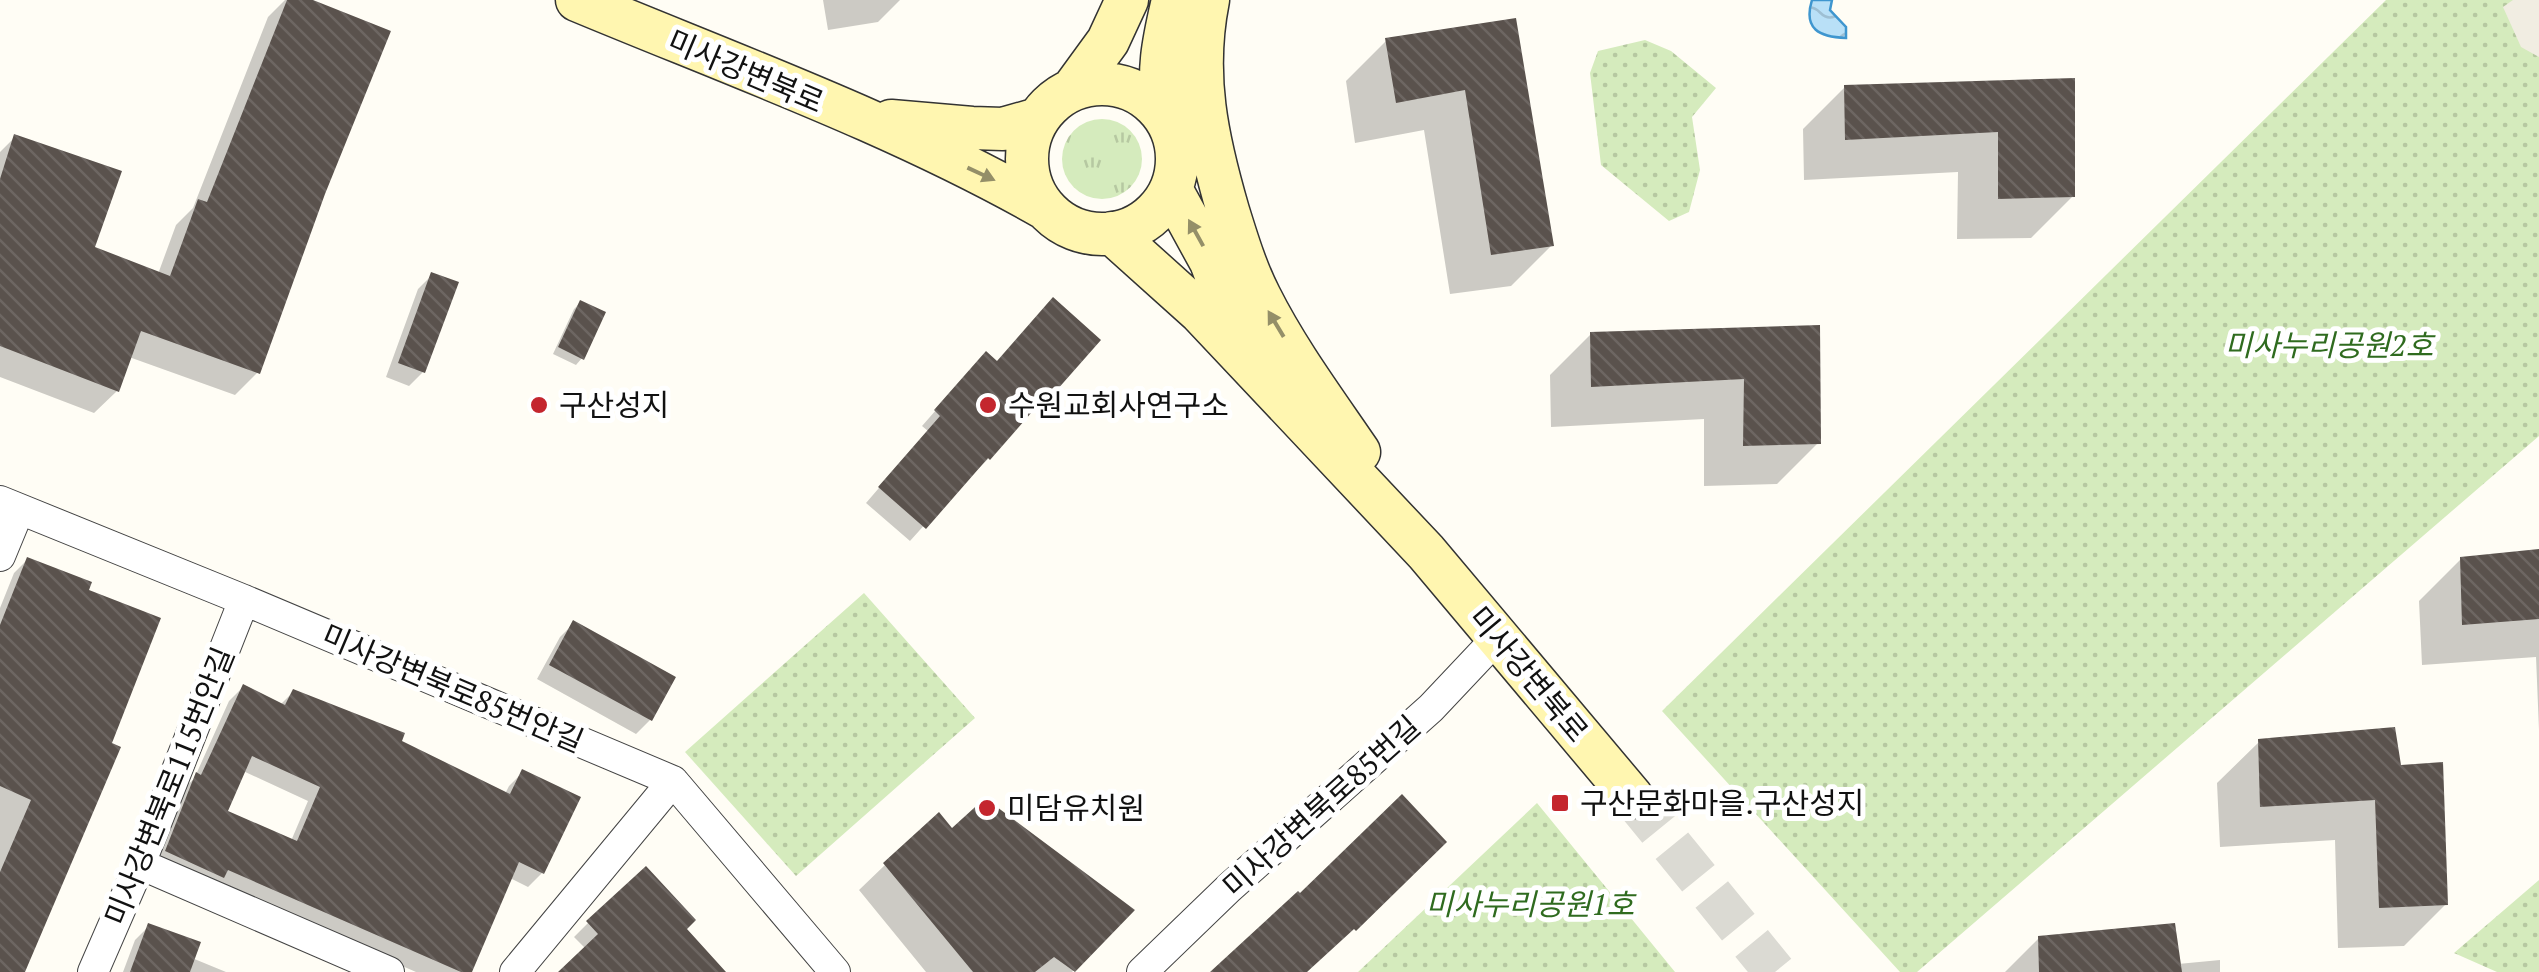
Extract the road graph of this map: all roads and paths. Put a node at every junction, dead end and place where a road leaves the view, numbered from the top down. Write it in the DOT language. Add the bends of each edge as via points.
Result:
graph roads {
  1 [pos="577,0"];
  2 [pos="1127,0"];
  3 [pos="1172,0"];
  4 [pos="1208,0"];
  5 [pos="1073,89"];
  6 [pos="1164,116"];
  7 [pos="860,118"];
  8 [pos="1038,119"];
  9 [pos="1171,189"];
  10 [pos="1046,209"];
  11 [pos="1112,233"];
  12 [pos="1316,437"];
  13 [pos="9,505"];
  14 [pos="1426,552"];
  15 [pos="0,556"];
  16 [pos="244,600"];
  17 [pos="1498,636"];
  18 [pos="673,781"];
  19 [pos="1632,796"];
  20 [pos="140,864"];
  21 [pos="93,972"];
  22 [pos="389,972"];
  23 [pos="515,972"];
  24 [pos="835,972"];
  25 [pos="1142,972"];
  1 -- 7 [label="main road, 미사강변북로"];
  2 -- 5 [label="main road" via="1108,41"];
  3 -- 6 [label="main road" via="1159,86"];
  14 -- 4 [label="main road, one-way" via="1303,368 1260,296 1236,238 1209,145 1202,91"];
  5 -- 6 [label="main road" via="1124,86"];
  5 -- 8 [label="main road"];
  6 -- 9 [label="main road" via="1177,164"];
  7 -- 8 [label="main road" via="987,128"];
  7 -- 10 [label="main road, 미사강변북로, one-way"];
  8 -- 10 [label="main road" via="1027,165"];
  9 -- 11 [label="main road" via="1137,226"];
  12 -- 9 [label="main road, one-way" via="1222,290"];
  10 -- 11 [label="main road" via="1087,232"];
  11 -- 12 [label="main road" via="1201,313"];
  12 -- 14 [label="main road"];
  13 -- 15 [label="street"];
  13 -- 16 [label="street, 미사강변북로85번안길"];
  14 -- 17 [label="main road, 미사강변북로"];
  16 -- 18 [label="street, 미사강변북로85번안길"];
  16 -- 20 [label="street, 미사강변북로115번안길"];
  17 -- 19 [label="main road, 미사강변북로"];
  17 -- 25 [label="street, 미사강변북로85번길" via="1431,708"];
  18 -- 23 [label="street"];
  18 -- 24 [label="street, 미사강변북로85번안길"];
  20 -- 21 [label="street, 미사강변북로115번안길"];
  20 -- 22 [label="street"];
}
